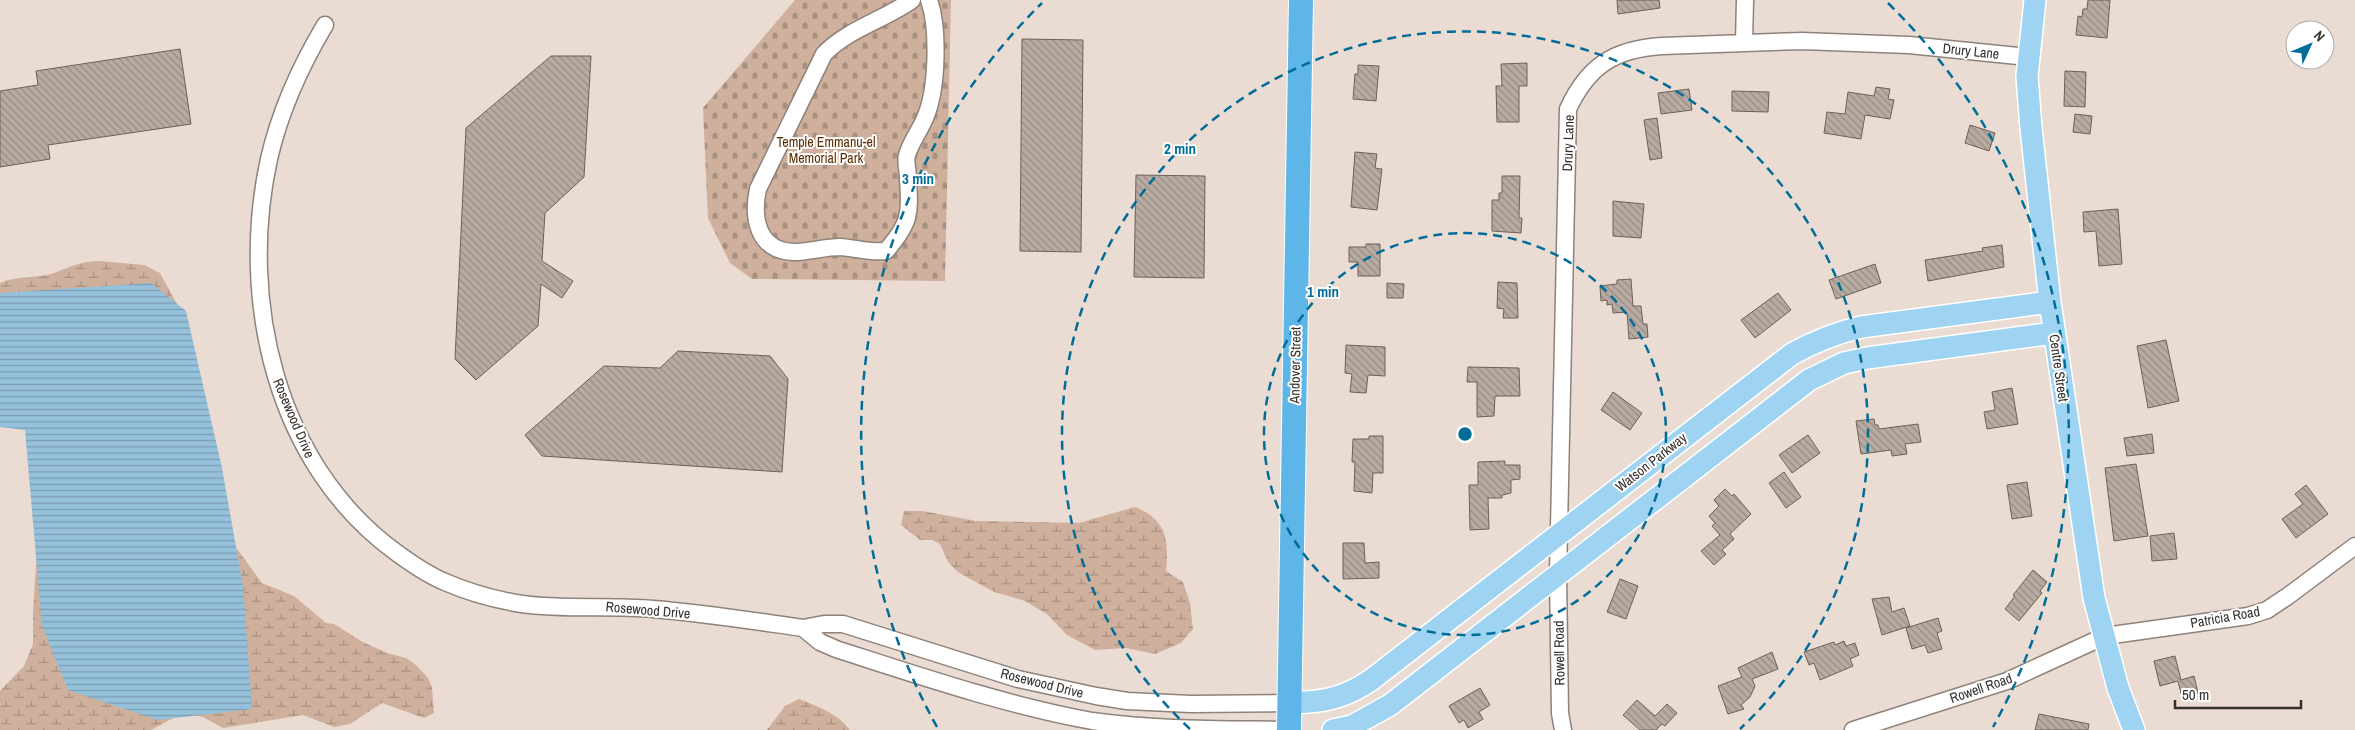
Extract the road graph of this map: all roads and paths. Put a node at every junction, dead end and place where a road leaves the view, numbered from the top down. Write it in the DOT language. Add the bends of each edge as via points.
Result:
graph roads {
  1 [pos="912,0"];
  2 [pos="929,0"];
  3 [pos="1301,0"];
  4 [pos="1745,0"];
  5 [pos="2034,0"];
  6 [pos="325,25"];
  7 [pos="1744,42"];
  8 [pos="2028,57"];
  9 [pos="2050,302"];
  10 [pos="2054,333"];
  11 [pos="1560,532"];
  12 [pos="2355,546"];
  13 [pos="1558,576"];
  14 [pos="803,628"];
  15 [pos="2105,636"];
  16 [pos="1289,703"];
  17 [pos="1289,730"];
  18 [pos="1333,730"];
  19 [pos="1563,730"];
  20 [pos="1853,730"];
  21 [pos="2134,730"];
  1 -- 2 [label="street" via="897,11 836,41 824,54 758,189 754,206 756,223 762,236 773,246 792,252 840,248 872,253 886,251 905,226 909,209 907,156 927,112 933,80 934,39"];
  3 -- 16 [label="highway, Andover Street"];
  4 -- 7 [label="street"];
  5 -- 8 [label="main road, Centre Street"];
  6 -- 14 [label="street, Rosewood Drive" via="306,58 277,127 263,199 258,274 273,367 297,432 330,489 352,516 409,562 444,582 483,594 522,604 654,609"];
  7 -- 8 [label="street, Drury Lane" via="1909,45"];
  7 -- 11 [label="street, Drury Lane" via="1648,47 1619,53 1588,77 1568,110"];
  8 -- 9 [label="main road, Centre Street" via="2031,128"];
  9 -- 10 [label="main road, Centre Street"];
  9 -- 11 [label="main road, Watson Parkway" via="1861,327 1813,342 1785,359"];
  10 -- 13 [label="main road" via="1867,358 1827,370 1791,394"];
  10 -- 15 [label="main road, Centre Street" via="2094,598"];
  11 -- 13 [label="street, Drury Lane"];
  11 -- 16 [label="main road, Watson Parkway" via="1358,688 1322,702"];
  12 -- 15 [label="street, Patricia Road" via="2266,610 2248,616"];
  13 -- 18 [label="main road" via="1390,705 1352,726"];
  13 -- 19 [label="street, Rowell Road"];
  14 -- 16 [label="street, Rosewood Drive" via="843,624 1018,679 1096,696 1191,704"];
  14 -- 17 [label="street, Rosewood Drive" via="820,642 845,652 1012,703 1092,721 1180,729"];
  15 -- 20 [label="street, Rowell Road" via="2007,681"];
  15 -- 21 [label="main road, Centre Street" via="2118,688"];
  16 -- 17 [label="highway, Andover Street"];
}
